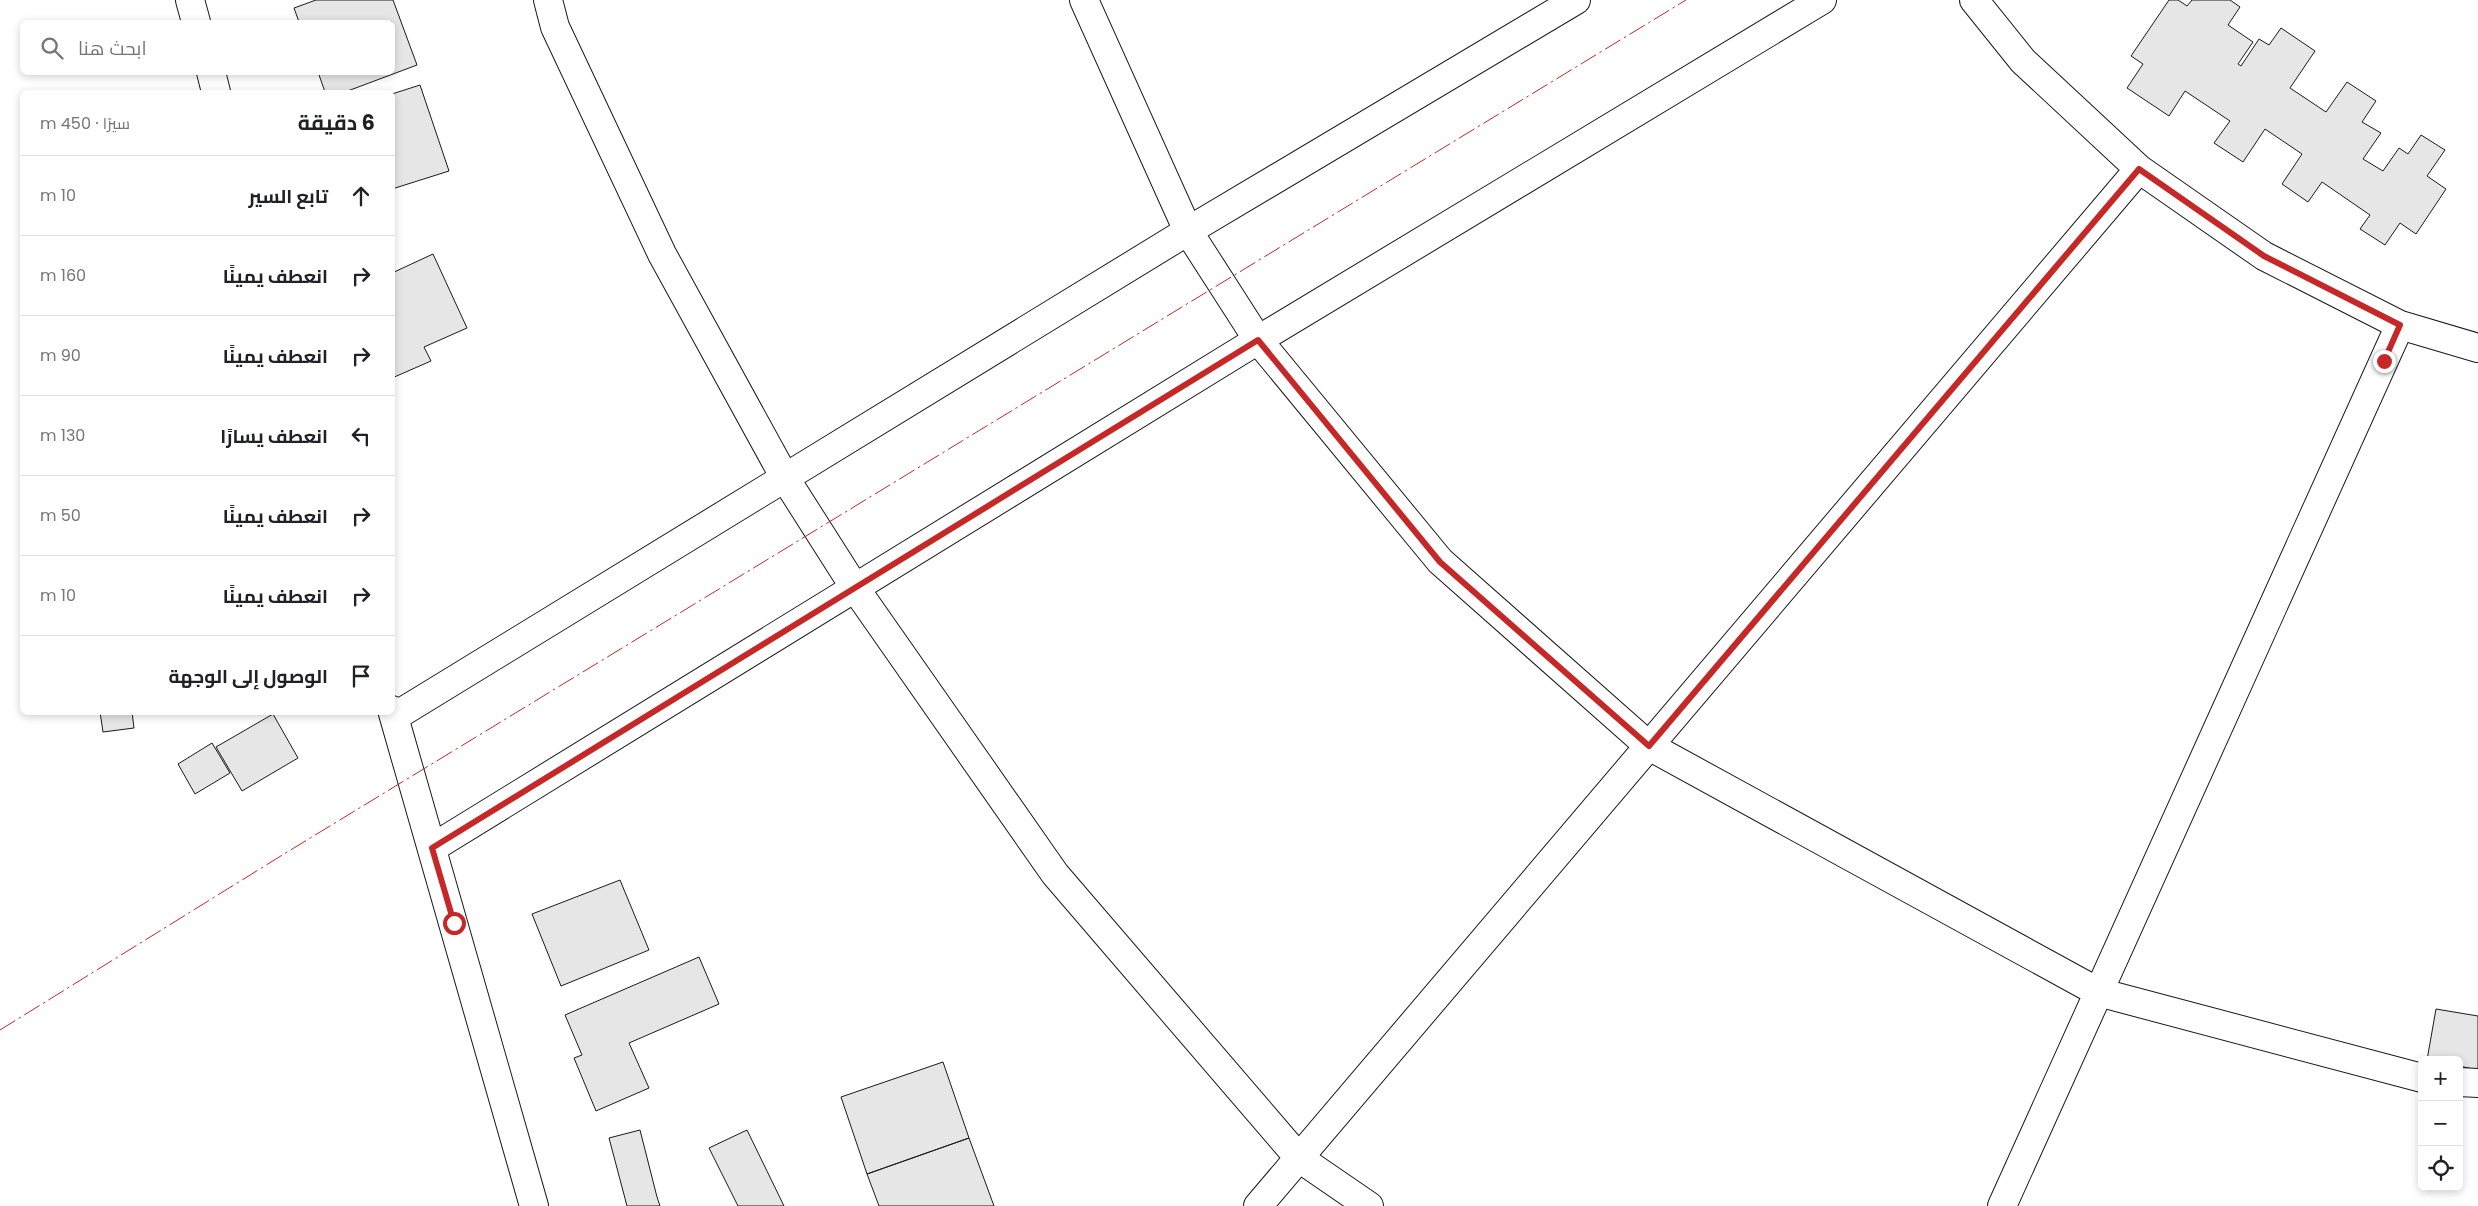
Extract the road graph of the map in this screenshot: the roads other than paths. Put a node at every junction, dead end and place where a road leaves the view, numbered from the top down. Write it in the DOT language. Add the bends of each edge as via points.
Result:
graph roads {
  1 [pos="190,0"];
  2 [pos="548,0"];
  3 [pos="1084,0"];
  4 [pos="1576,0"];
  5 [pos="1822,0"];
  6 [pos="1974,0"];
  7 [pos="195,20"];
  8 [pos="212,75"];
  9 [pos="216,90"];
  10 [pos="2139,169"];
  11 [pos="1188,231"];
  12 [pos="2400,325"];
  13 [pos="1258,340"];
  14 [pos="2478,348"];
  15 [pos="784,478"];
  16 [pos="855,588"];
  17 [pos="395,712"];
  18 [pos="394,715"];
  19 [pos="1649,746"];
  20 [pos="432,848"];
  21 [pos="2098,992"];
  22 [pos="2418,1077"];
  23 [pos="2463,1082"];
  24 [pos="2478,1083"];
  25 [pos="1298,1158"];
  26 [pos="534,1206"];
  27 [pos="1258,1206"];
  28 [pos="1369,1206"];
  29 [pos="2002,1206"];
  1 -- 7 [label="street"];
  2 -- 15 [label="street" via="555,27 662,254"];
  3 -- 11 [label="street"];
  4 -- 11 [label="street"];
  5 -- 13 [label="street"];
  6 -- 10 [label="street" via="2023,61"];
  8 -- 9 [label="street"];
  10 -- 12 [label="street" via="2264,256"];
  10 -- 19 [label="street"];
  11 -- 13 [label="street"];
  11 -- 15 [label="street"];
  12 -- 14 [label="street"];
  12 -- 21 [label="street"];
  13 -- 16 [label="street"];
  13 -- 19 [label="street" via="1440,562"];
  15 -- 16 [label="street"];
  15 -- 17 [label="street"];
  16 -- 20 [label="street"];
  16 -- 25 [label="street" via="1055,874"];
  18 -- 20 [label="street"];
  19 -- 21 [label="street"];
  19 -- 25 [label="street"];
  20 -- 26 [label="street"];
  21 -- 22 [label="street"];
  21 -- 29 [label="street"];
  23 -- 24 [label="street"];
  25 -- 27 [label="street"];
  25 -- 28 [label="street"];
}
